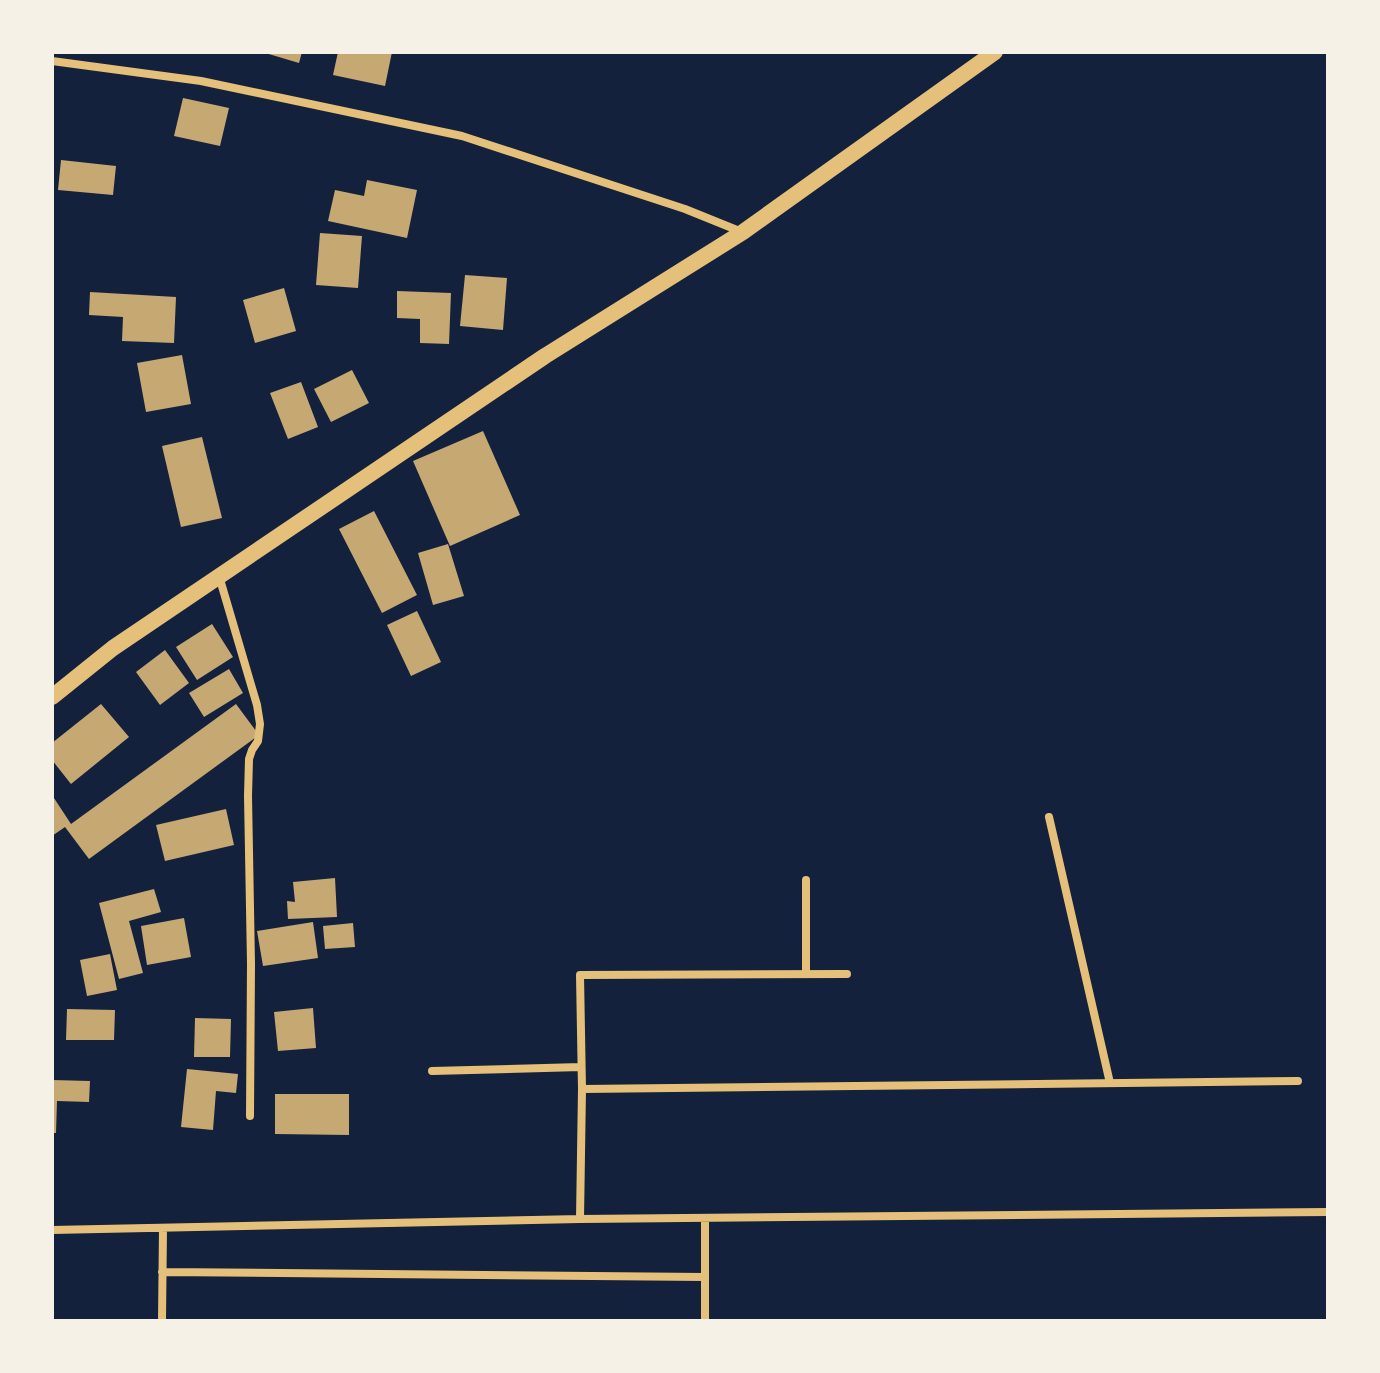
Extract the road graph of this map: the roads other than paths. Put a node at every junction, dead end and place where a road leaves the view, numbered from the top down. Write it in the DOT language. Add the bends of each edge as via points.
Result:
graph roads {
  1 [pos="995,52"];
  2 [pos="52,61"];
  3 [pos="743,232"];
  4 [pos="219,575"];
  5 [pos="52,697"];
  6 [pos="1049,817"];
  7 [pos="806,880"];
  8 [pos="806,974"];
  9 [pos="847,974"];
  10 [pos="581,1067"];
  11 [pos="432,1071"];
  12 [pos="1298,1081"];
  13 [pos="1110,1083"];
  14 [pos="582,1089"];
  15 [pos="250,1116"];
  16 [pos="1328,1212"];
  17 [pos="705,1218"];
  18 [pos="580,1219"];
  19 [pos="163,1228"];
  20 [pos="52,1230"];
  21 [pos="162,1272"];
  22 [pos="705,1277"];
  23 [pos="162,1321"];
  24 [pos="705,1321"];
  1 -- 3 [label="main road"];
  2 -- 3 [label="street" via="201,81 462,136"];
  3 -- 4 [label="main road" via="545,356"];
  4 -- 5 [label="main road"];
  4 -- 15 [label="street" via="260,724 249,759 248,796"];
  6 -- 13 [label="street"];
  7 -- 8 [label="street"];
  8 -- 9 [label="street"];
  8 -- 10 [label="street" via="580,975"];
  10 -- 11 [label="street"];
  10 -- 14 [label="street"];
  12 -- 13 [label="street"];
  13 -- 14 [label="street"];
  14 -- 18 [label="street"];
  16 -- 17 [label="street"];
  17 -- 18 [label="street"];
  17 -- 22 [label="street"];
  18 -- 19 [label="street"];
  19 -- 20 [label="street"];
  19 -- 21 [label="street"];
  21 -- 22 [label="street"];
  21 -- 23 [label="street"];
  22 -- 24 [label="street"];
}
